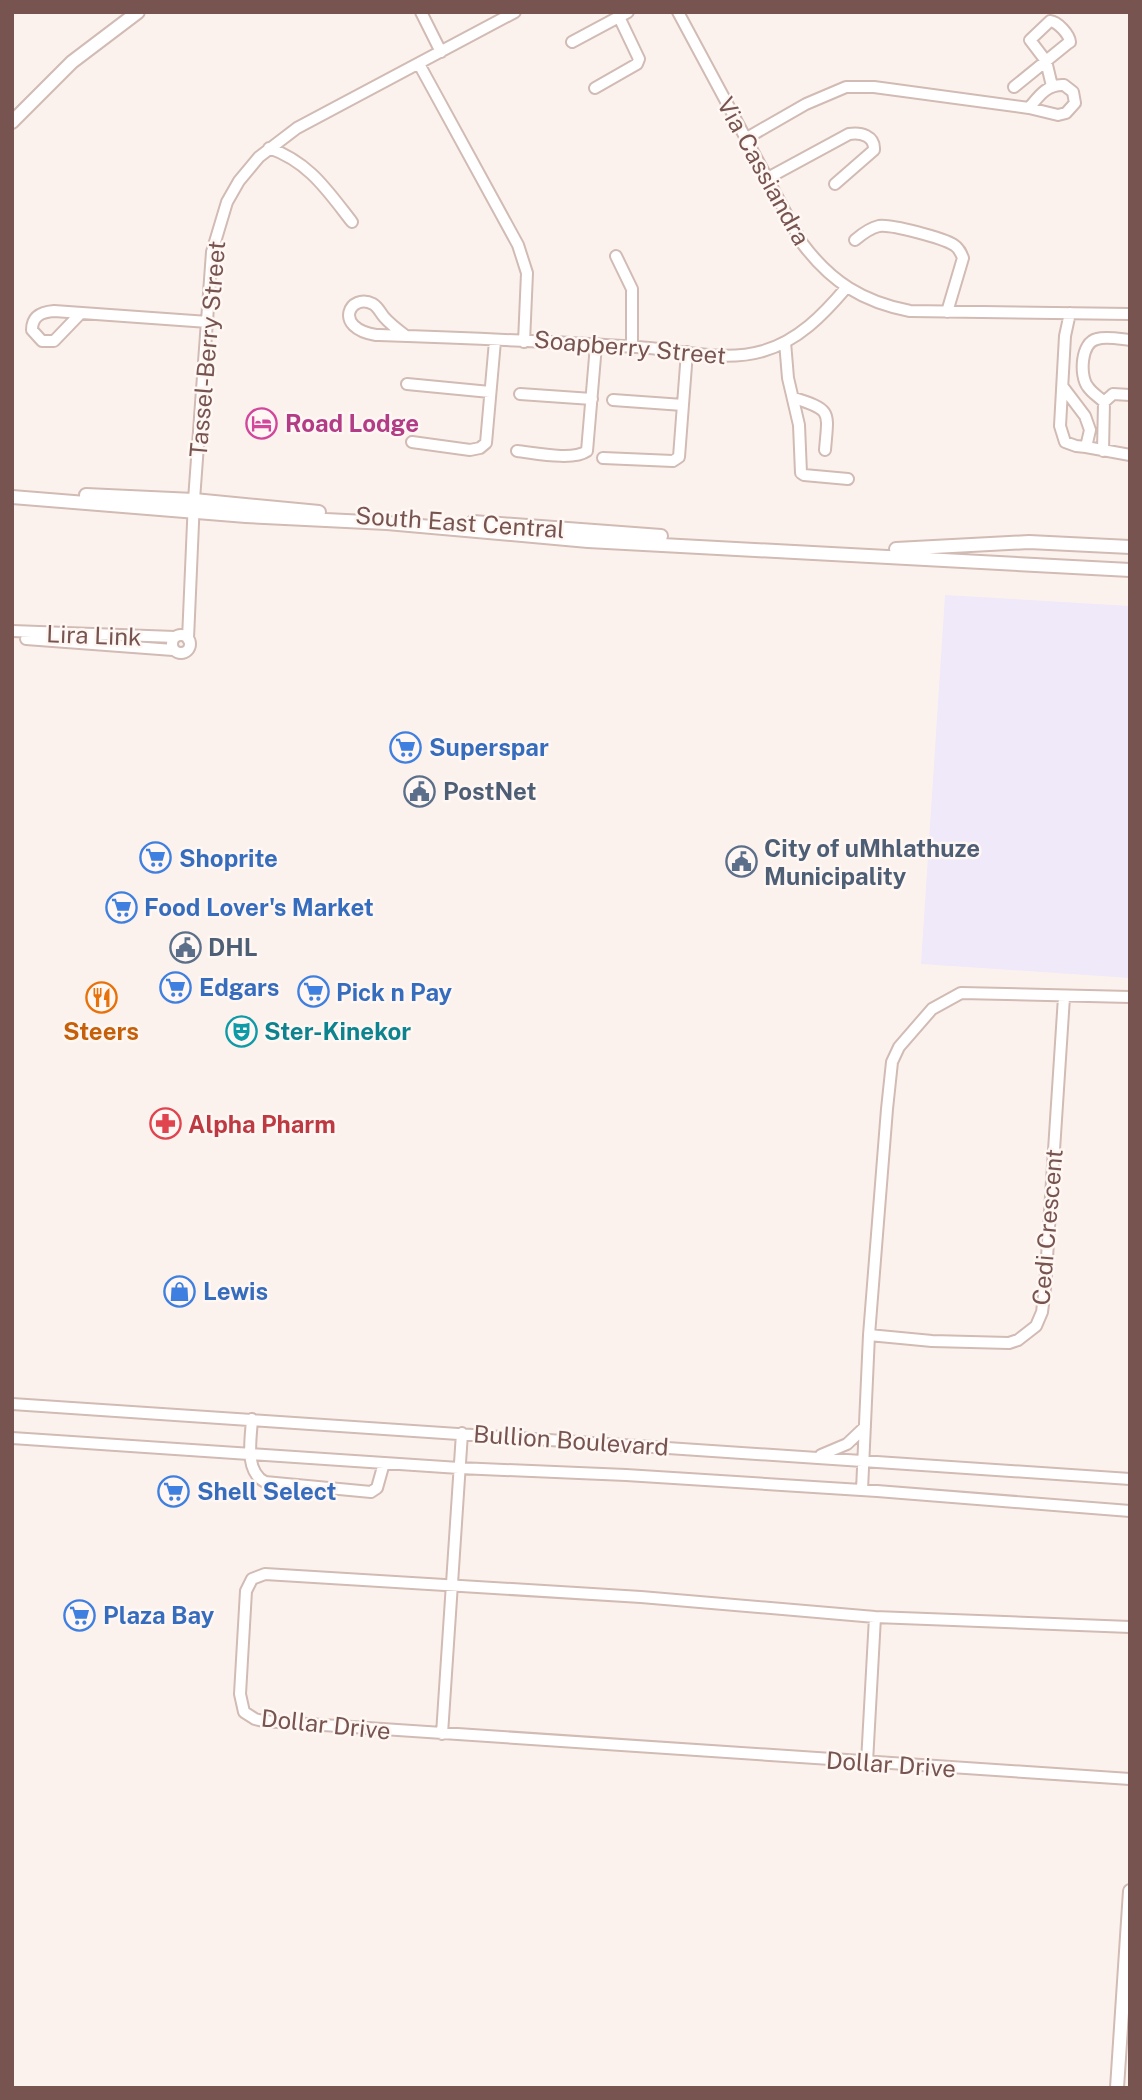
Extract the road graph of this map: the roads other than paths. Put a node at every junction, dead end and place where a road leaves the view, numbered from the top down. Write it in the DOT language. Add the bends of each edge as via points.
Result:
graph roads {
  1 [pos="138,12"];
  2 [pos="421,12"];
  3 [pos="515,12"];
  4 [pos="678,12"];
  5 [pos="623,15"];
  6 [pos="572,42"];
  7 [pos="440,52"];
  8 [pos="419,64"];
  9 [pos="1014,86"];
  10 [pos="1052,86"];
  11 [pos="595,88"];
  12 [pos="1029,108"];
  13 [pos="12,122"];
  14 [pos="745,139"];
  15 [pos="269,148"];
  16 [pos="765,178"];
  17 [pos="835,184"];
  18 [pos="352,222"];
  19 [pos="855,240"];
  20 [pos="616,256"];
  21 [pos="846,288"];
  22 [pos="947,312"];
  23 [pos="1070,313"];
  24 [pos="80,314"];
  25 [pos="1130,314"];
  26 [pos="208,322"];
  27 [pos="406,336"];
  28 [pos="1130,340"];
  29 [pos="495,341"];
  30 [pos="524,342"];
  31 [pos="785,342"];
  32 [pos="596,345"];
  33 [pos="632,346"];
  34 [pos="687,352"];
  35 [pos="407,384"];
  36 [pos="1063,387"];
  37 [pos="490,393"];
  38 [pos="520,394"];
  39 [pos="1130,395"];
  40 [pos="794,398"];
  41 [pos="592,399"];
  42 [pos="613,400"];
  43 [pos="1104,402"];
  44 [pos="683,405"];
  45 [pos="412,442"];
  46 [pos="1086,447"];
  47 [pos="825,450"];
  48 [pos="517,451"];
  49 [pos="1103,451"];
  50 [pos="1130,455"];
  51 [pos="603,458"];
  52 [pos="848,479"];
  53 [pos="12,491"];
  54 [pos="12,497"];
  55 [pos="194,506"];
  56 [pos="1130,547"];
  57 [pos="907,554"];
  58 [pos="1130,570"];
  59 [pos="12,631"];
  60 [pos="180,637"];
  61 [pos="12,638"];
  62 [pos="173,650"];
  63 [pos="1064,997"];
  64 [pos="1130,997"];
  65 [pos="869,1335"];
  66 [pos="12,1404"];
  67 [pos="252,1419"];
  68 [pos="865,1427"];
  69 [pos="462,1433"];
  70 [pos="12,1438"];
  71 [pos="250,1453"];
  72 [pos="816,1457"];
  73 [pos="863,1461"];
  74 [pos="384,1463"];
  75 [pos="459,1468"];
  76 [pos="1130,1479"];
  77 [pos="862,1490"];
  78 [pos="1130,1511"];
  79 [pos="453,1585"];
  80 [pos="875,1617"];
  81 [pos="1130,1627"];
  82 [pos="442,1734"];
  83 [pos="867,1762"];
  84 [pos="1130,1779"];
  85 [pos="1130,1891"];
  86 [pos="1117,2088"];
  1 -- 13 [label="street" via="72,62"];
  2 -- 7 [label="street"];
  3 -- 7 [label="street, Tassel-Berry Street"];
  4 -- 14 [label="street, Via Cassiandra"];
  5 -- 6 [label="street"];
  5 -- 11 [label="street" via="639,59"];
  7 -- 8 [label="street, Tassel-Berry Street"];
  8 -- 15 [label="street, Tassel-Berry Street" via="304,123"];
  8 -- 30 [label="street, Soapberry Street" via="525,261"];
  9 -- 10 [label="street" via="1046,61"];
  10 -- 12 [label="street"];
  10 -- 12 [label="street" via="1064,85 1073,92 1072,108 1058,115"];
  12 -- 14 [label="street" via="874,87 846,88 806,104"];
  14 -- 16 [label="street, Via Cassiandra"];
  15 -- 18 [label="street" via="293,157"];
  15 -- 26 [label="street, Tassel-Berry Street" via="239,181 222,216 212,252"];
  16 -- 17 [label="street" via="849,135 869,137 874,150"];
  16 -- 21 [label="street, Via Cassiandra" via="807,250"];
  19 -- 22 [label="street" via="884,226 954,245 962,258"];
  20 -- 33 [label="street" via="632,289"];
  21 -- 22 [label="street, Via Cassiandra" via="886,306"];
  21 -- 31 [label="street, Soapberry Street" via="805,330"];
  22 -- 23 [label="street, Via Cassiandra"];
  23 -- 25 [label="street, Via Cassiandra"];
  23 -- 36 [label="street"];
  24 -- 26 [label="street"];
  26 -- 55 [label="street, Tassel-Berry Street"];
  27 -- 27 [label="street" via="363,333 349,321 349,312 361,302 372,304"];
  27 -- 29 [label="street"];
  28 -- 43 [label="street" via="1098,338 1086,348 1082,375 1087,387"];
  29 -- 30 [label="street"];
  29 -- 37 [label="street"];
  30 -- 32 [label="street, Soapberry Street"];
  31 -- 34 [label="street, Soapberry Street" via="736,356"];
  31 -- 40 [label="street"];
  32 -- 33 [label="street, Soapberry Street"];
  32 -- 41 [label="street"];
  33 -- 34 [label="street, Soapberry Street"];
  34 -- 44 [label="street"];
  35 -- 37 [label="street"];
  36 -- 46 [label="street" via="1085,416 1090,430"];
  36 -- 46 [label="street" via="1060,426 1065,442"];
  37 -- 45 [label="street" via="488,438 480,448"];
  38 -- 41 [label="street"];
  39 -- 43 [label="street" via="1113,394"];
  40 -- 47 [label="street" via="825,411"];
  40 -- 52 [label="street" via="801,473"];
  41 -- 48 [label="street" via="585,452"];
  42 -- 44 [label="street"];
  43 -- 49 [label="street"];
  44 -- 51 [label="street" via="676,460"];
  46 -- 49 [label="street"];
  49 -- 50 [label="street"];
  53 -- 55 [label="street, South East Central"];
  54 -- 55 [label="street, South East Central"];
  55 -- 57 [label="street, South East Central"];
  55 -- 60 [label="street" via="188,610"];
  56 -- 57 [label="street" via="1029,542"];
  57 -- 58 [label="street"];
  59 -- 60 [label="street, Lira Link"];
  60 -- 62 [label="street" via="171,643"];
  60 -- 62 [label="street" via="190,646 179,654"];
  61 -- 62 [label="street, Lira Link"];
  63 -- 64 [label="street"];
  63 -- 65 [label="street" via="961,993 932,1009 900,1047 889,1079"];
  63 -- 65 [label="street, Cedi Crescent" via="1045,1288 1036,1326 1009,1343"];
  65 -- 68 [label="street"];
  66 -- 67 [label="street, Bullion Boulevard"];
  67 -- 69 [label="street, Bullion Boulevard"];
  67 -- 71 [label="street"];
  68 -- 72 [label="street" via="847,1444"];
  68 -- 73 [label="street"];
  69 -- 72 [label="street, Bullion Boulevard"];
  69 -- 75 [label="street"];
  70 -- 71 [label="street, Bullion Boulevard"];
  71 -- 74 [label="street, Bullion Boulevard"];
  71 -- 74 [label="street" via="256,1474 265,1482 354,1492 375,1491"];
  72 -- 73 [label="street, Bullion Boulevard"];
  73 -- 76 [label="street, Bullion Boulevard"];
  73 -- 77 [label="street"];
  74 -- 75 [label="street, Bullion Boulevard"];
  75 -- 77 [label="street, Bullion Boulevard"];
  75 -- 79 [label="street"];
  77 -- 78 [label="street, Bullion Boulevard"];
  79 -- 80 [label="street, Dollar Drive"];
  79 -- 82 [label="street"];
  79 -- 82 [label="street, Dollar Drive" via="265,1574 248,1583 244,1605 240,1694 249,1716 263,1721"];
  80 -- 81 [label="street, Dollar Drive"];
  80 -- 83 [label="street"];
  82 -- 83 [label="street, Dollar Drive"];
  83 -- 84 [label="street, Dollar Drive"];
  85 -- 86 [label="street"];
}
